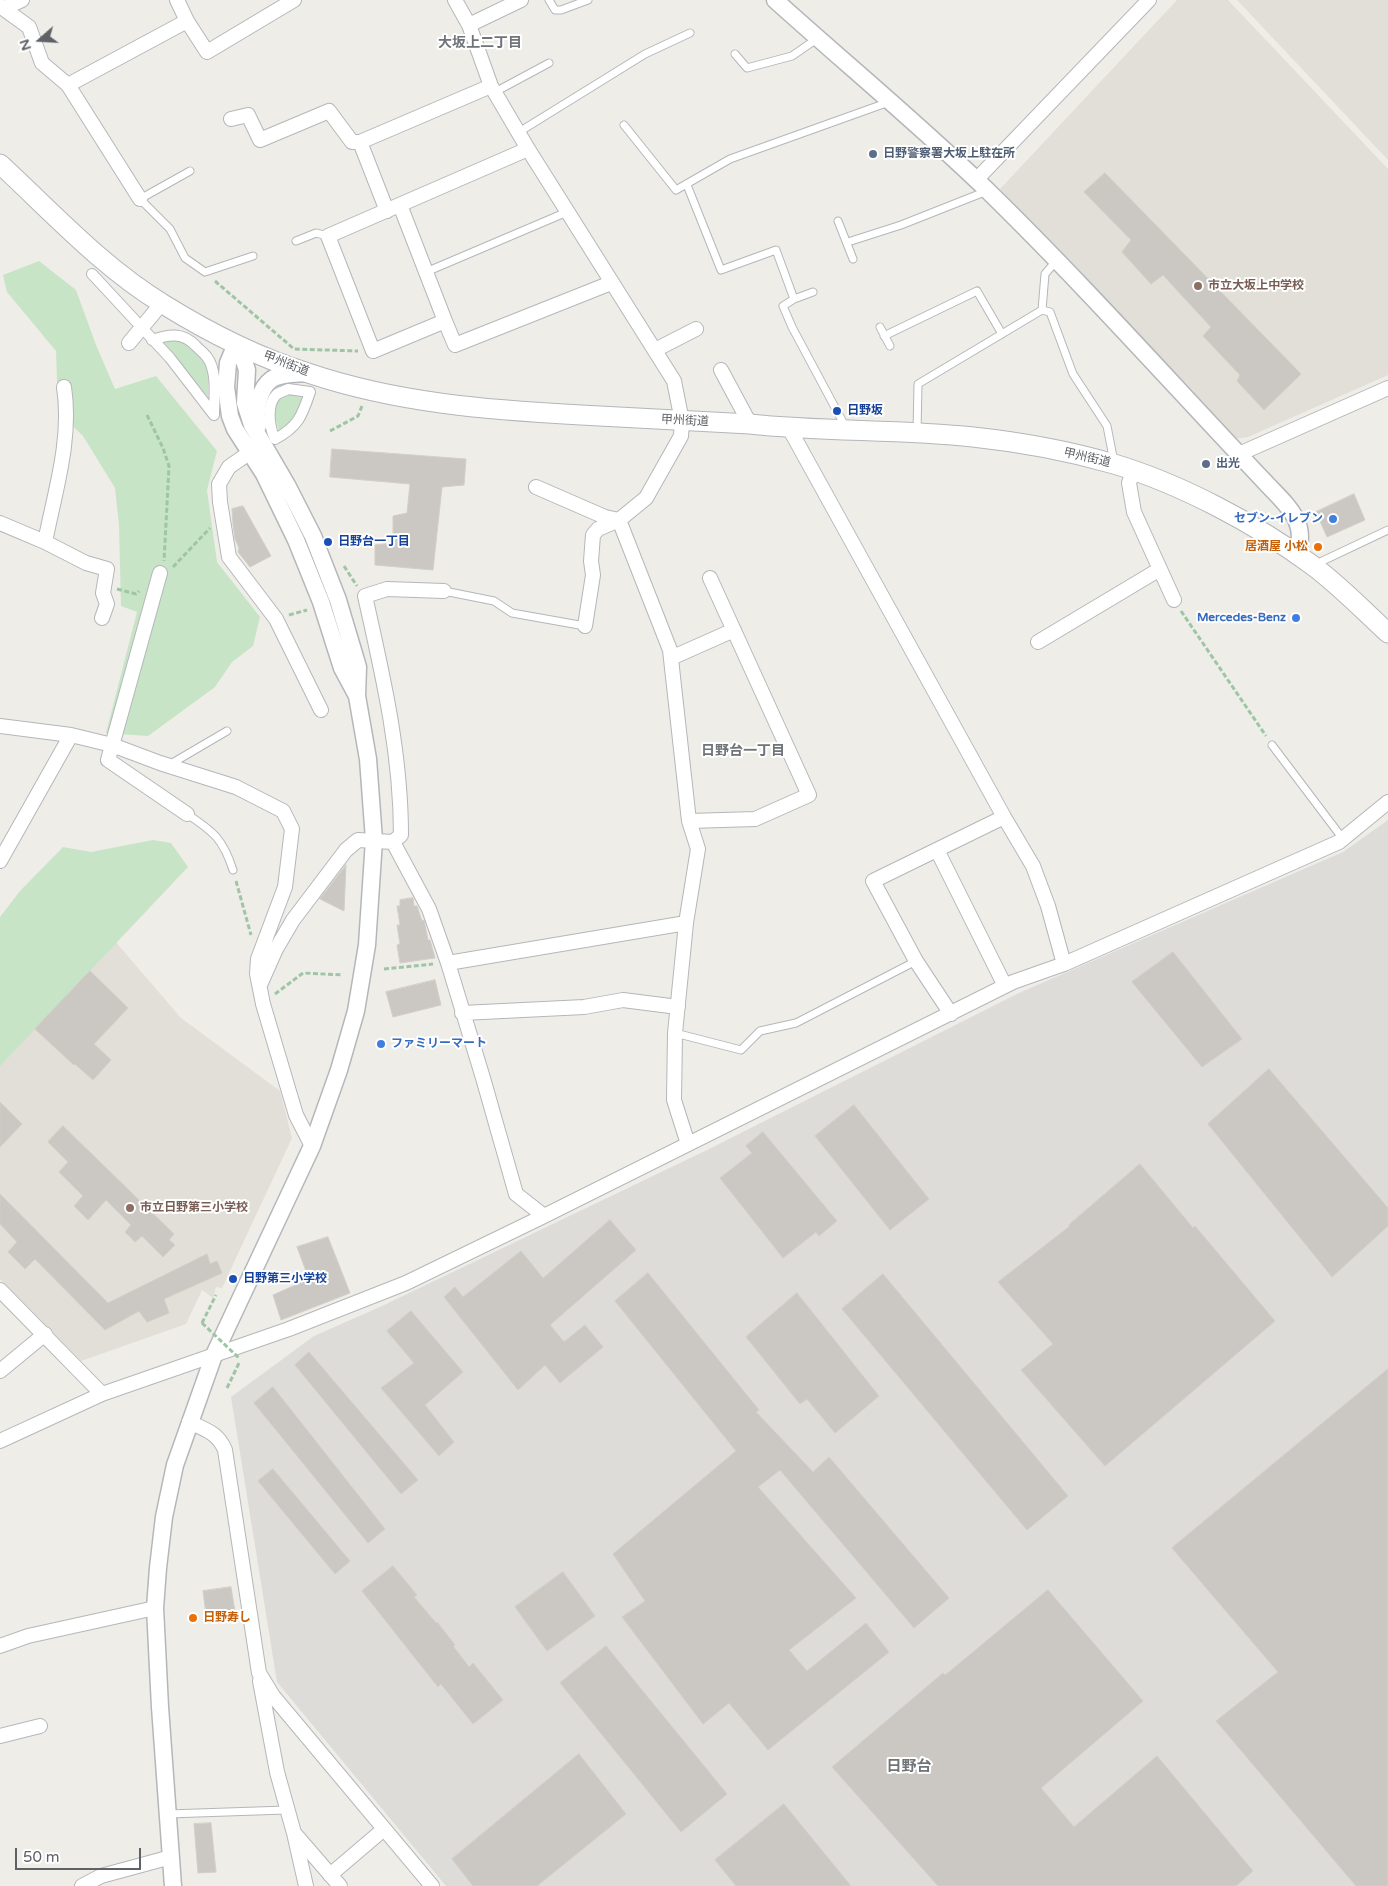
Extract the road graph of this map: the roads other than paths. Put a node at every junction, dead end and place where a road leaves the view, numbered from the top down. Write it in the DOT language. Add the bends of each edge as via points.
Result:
graph roads {
  1 [pos="22,0"];
  2 [pos="177,0"];
  3 [pos="294,0"];
  4 [pos="454,0"];
  5 [pos="522,0"];
  6 [pos="549,0"];
  7 [pos="588,0"];
  8 [pos="775,0"];
  9 [pos="1149,0"];
  10 [pos="2,7"];
  11 [pos="187,21"];
  12 [pos="469,25"];
  13 [pos="690,33"];
  14 [pos="818,38"];
  15 [pos="735,54"];
  16 [pos="549,63"];
  17 [pos="68,86"];
  18 [pos="493,89"];
  19 [pos="891,101"];
  20 [pos="231,119"];
  21 [pos="624,126"];
  22 [pos="518,132"];
  23 [pos="360,142"];
  24 [pos="528,149"];
  25 [pos="0,164"];
  26 [pos="190,171"];
  27 [pos="687,185"];
  28 [pos="982,185"];
  29 [pos="140,199"];
  30 [pos="394,208"];
  31 [pos="567,212"];
  32 [pos="838,221"];
  33 [pos="328,236"];
  34 [pos="296,241"];
  35 [pos="848,242"];
  36 [pos="253,256"];
  37 [pos="853,258"];
  38 [pos="1057,260"];
  39 [pos="426,272"];
  40 [pos="92,274"];
  41 [pos="612,283"];
  42 [pos="813,292"];
  43 [pos="794,300"];
  44 [pos="162,303"];
  45 [pos="1042,310"];
  46 [pos="445,321"];
  47 [pos="880,327"];
  48 [pos="141,328"];
  49 [pos="696,328"];
  50 [pos="1002,334"];
  51 [pos="884,336"];
  52 [pos="152,340"];
  53 [pos="129,343"];
  54 [pos="239,346"];
  55 [pos="890,346"];
  56 [pos="654,350"];
  57 [pos="721,370"];
  58 [pos="307,373"];
  59 [pos="64,387"];
  60 [pos="1388,388"];
  61 [pos="682,421"];
  62 [pos="750,424"];
  63 [pos="789,428"];
  64 [pos="847,430"];
  65 [pos="917,433"];
  66 [pos="263,445"];
  67 [pos="1239,454"];
  68 [pos="1115,464"];
  69 [pos="1133,471"];
  70 [pos="536,487"];
  71 [pos="619,520"];
  72 [pos="0,523"];
  73 [pos="1388,530"];
  74 [pos="45,542"];
  75 [pos="1305,560"];
  76 [pos="1160,569"];
  77 [pos="160,573"];
  78 [pos="710,578"];
  79 [pos="444,591"];
  80 [pos="1174,600"];
  81 [pos="102,618"];
  82 [pos="585,626"];
  83 [pos="734,630"];
  84 [pos="1388,633"];
  85 [pos="1038,642"];
  86 [pos="671,658"];
  87 [pos="321,710"];
  88 [pos="0,726"];
  89 [pos="227,731"];
  90 [pos="70,735"];
  91 [pos="112,745"];
  92 [pos="1272,745"];
  93 [pos="169,766"];
  94 [pos="1388,802"];
  95 [pos="187,814"];
  96 [pos="1004,817"];
  97 [pos="689,821"];
  98 [pos="1343,839"];
  99 [pos="374,840"];
  100 [pos="392,842"];
  101 [pos="937,850"];
  102 [pos="0,861"];
  103 [pos="233,870"];
  104 [pos="686,922"];
  105 [pos="916,961"];
  106 [pos="448,963"];
  107 [pos="1064,964"];
  108 [pos="1006,986"];
  109 [pos="259,988"];
  110 [pos="678,1007"];
  111 [pos="462,1013"];
  112 [pos="951,1014"];
  113 [pos="675,1033"];
  114 [pos="688,1144"];
  115 [pos="312,1146"];
  116 [pos="544,1216"];
  117 [pos="0,1290"];
  118 [pos="45,1334"];
  119 [pos="214,1355"];
  120 [pos="0,1371"];
  121 [pos="102,1394"];
  122 [pos="189,1422"];
  123 [pos="0,1441"];
  124 [pos="156,1608"];
  125 [pos="0,1646"];
  126 [pos="259,1673"];
  127 [pos="40,1726"];
  128 [pos="0,1736"];
  129 [pos="286,1810"];
  130 [pos="167,1814"];
  131 [pos="384,1829"];
  132 [pos="294,1833"];
  133 [pos="170,1857"];
  134 [pos="330,1874"];
  135 [pos="82,1886"];
  136 [pos="172,1886"];
  137 [pos="306,1886"];
  138 [pos="340,1886"];
  139 [pos="432,1886"];
  1 -- 10 [label="street"];
  2 -- 11 [label="street"];
  3 -- 11 [label="street" via="208,52"];
  4 -- 12 [label="street"];
  5 -- 12 [label="street"];
  6 -- 7 [label="lane" via="555,10"];
  8 -- 14 [label="street"];
  9 -- 28 [label="street"];
  10 -- 17 [label="street" via="29,27 42,63"];
  11 -- 17 [label="street"];
  12 -- 18 [label="street"];
  13 -- 22 [label="lane" via="645,54"];
  14 -- 15 [label="lane" via="792,56 747,68"];
  14 -- 19 [label="street"];
  16 -- 18 [label="lane"];
  17 -- 29 [label="street"];
  18 -- 22 [label="street"];
  18 -- 23 [label="street"];
  19 -- 27 [label="lane" via="730,159"];
  19 -- 28 [label="street"];
  20 -- 23 [label="street" via="248,115 260,140 329,111 352,142"];
  21 -- 27 [label="lane" via="676,190"];
  22 -- 24 [label="street"];
  23 -- 30 [label="street"];
  24 -- 30 [label="street"];
  24 -- 31 [label="street"];
  25 -- 44 [label="main road, 甲州街道" via="77,236"];
  26 -- 29 [label="lane"];
  27 -- 43 [label="lane" via="720,270 776,250"];
  28 -- 35 [label="lane" via="901,225"];
  28 -- 38 [label="street"];
  29 -- 36 [label="lane" via="170,229 185,258 205,272"];
  30 -- 33 [label="street"];
  30 -- 39 [label="street"];
  31 -- 39 [label="lane"];
  31 -- 41 [label="street"];
  32 -- 35 [label="lane"];
  33 -- 34 [label="lane" via="316,233"];
  33 -- 46 [label="street" via="373,351"];
  35 -- 37 [label="lane"];
  38 -- 45 [label="lane" via="1045,274"];
  38 -- 67 [label="street"];
  39 -- 46 [label="street"];
  40 -- 48 [label="street"];
  41 -- 46 [label="street" via="455,344"];
  41 -- 56 [label="street"];
  42 -- 43 [label="lane"];
  43 -- 64 [label="lane" via="783,306"];
  44 -- 48 [label="street"];
  44 -- 54 [label="main road, 甲州街道"];
  45 -- 50 [label="lane"];
  45 -- 68 [label="lane" via="1050,312 1073,374 1107,426"];
  47 -- 51 [label="lane"];
  48 -- 52 [label="street"];
  48 -- 53 [label="street"];
  49 -- 56 [label="street"];
  50 -- 51 [label="lane" via="978,291"];
  50 -- 65 [label="lane" via="918,384"];
  51 -- 55 [label="lane"];
  52 -- 52 [label="street" via="170,358 214,415 212,370 207,357 190,340 178,335"];
  54 -- 58 [label="main road, 甲州街道"];
  54 -- 66 [label="street" via="247,370 245,403"];
  56 -- 61 [label="street" via="674,381"];
  57 -- 62 [label="street"];
  58 -- 61 [label="main road, 甲州街道" via="396,396 470,408"];
  58 -- 66 [label="street" via="287,374 272,380 262,393 256,408"];
  59 -- 74 [label="street" via="66,436"];
  60 -- 67 [label="street"];
  61 -- 62 [label="main road, 甲州街道"];
  61 -- 71 [label="street" via="681,436 646,498"];
  62 -- 63 [label="main road, 甲州街道"];
  63 -- 64 [label="main road, 甲州街道"];
  63 -- 96 [label="street"];
  64 -- 65 [label="main road, 甲州街道"];
  65 -- 68 [label="main road, 甲州街道" via="974,437"];
  66 -- 66 [label="street" via="289,432 304,411 310,392 288,389 278,393 271,402 272,434"];
  66 -- 87 [label="street" via="229,467 219,484 229,556 276,619"];
  66 -- 99 [label="street" via="313,536 338,600 358,667 357,696 368,759"];
  67 -- 75 [label="street" via="1295,514"];
  68 -- 69 [label="main road, 甲州街道"];
  69 -- 75 [label="main road, 甲州街道" via="1214,505"];
  69 -- 76 [label="street" via="1129,483 1134,512"];
  70 -- 71 [label="street"];
  71 -- 82 [label="street" via="598,529 593,535 593,575"];
  71 -- 86 [label="street"];
  72 -- 74 [label="street"];
  73 -- 75 [label="lane"];
  74 -- 81 [label="street" via="86,563 107,569 103,593 107,604"];
  75 -- 84 [label="main road, 甲州街道"];
  76 -- 80 [label="street"];
  76 -- 85 [label="street"];
  77 -- 91 [label="street"];
  78 -- 83 [label="street"];
  79 -- 82 [label="lane" via="494,601 512,613"];
  79 -- 100 [label="street" via="387,589 365,596 384,678 396,754 401,835"];
  83 -- 86 [label="street"];
  83 -- 97 [label="street" via="809,795 755,819"];
  86 -- 97 [label="street"];
  88 -- 90 [label="street"];
  89 -- 93 [label="lane"];
  90 -- 91 [label="street"];
  90 -- 102 [label="street"];
  91 -- 93 [label="street"];
  91 -- 95 [label="street" via="108,760"];
  92 -- 98 [label="lane"];
  93 -- 109 [label="street" via="236,786 283,811 292,829 285,887 258,960"];
  94 -- 98 [label="street"];
  95 -- 103 [label="lane" via="212,831 226,849"];
  96 -- 101 [label="street"];
  96 -- 107 [label="street" via="1033,866"];
  97 -- 104 [label="street" via="698,849"];
  98 -- 107 [label="street"];
  99 -- 100 [label="street"];
  99 -- 109 [label="street" via="358,840 317,887 276,949"];
  99 -- 115 [label="street" via="367,944 356,1011"];
  100 -- 106 [label="street" via="429,910"];
  101 -- 105 [label="street" via="873,881"];
  101 -- 108 [label="street"];
  104 -- 106 [label="street"];
  104 -- 110 [label="street"];
  105 -- 112 [label="street"];
  105 -- 113 [label="lane" via="796,1023 760,1031 741,1050"];
  106 -- 111 [label="street"];
  107 -- 108 [label="street"];
  108 -- 112 [label="street"];
  109 -- 115 [label="street" via="296,1115"];
  110 -- 111 [label="street" via="623,1000 584,1007"];
  110 -- 113 [label="street"];
  111 -- 116 [label="street" via="516,1194"];
  112 -- 114 [label="street"];
  113 -- 114 [label="street" via="674,1100"];
  114 -- 116 [label="street"];
  115 -- 119 [label="street"];
  116 -- 119 [label="street" via="406,1282"];
  117 -- 118 [label="street"];
  118 -- 120 [label="street"];
  118 -- 121 [label="street"];
  119 -- 121 [label="street"];
  119 -- 122 [label="street"];
  121 -- 123 [label="street"];
  122 -- 124 [label="street" via="175,1465 164,1517"];
  122 -- 126 [label="street" via="221,1440 225,1450"];
  124 -- 125 [label="street" via="28,1636"];
  124 -- 130 [label="street"];
  126 -- 129 [label="street"];
  126 -- 131 [label="street" via="273,1696"];
  127 -- 128 [label="street"];
  129 -- 130 [label="lane"];
  129 -- 132 [label="street"];
  130 -- 133 [label="street"];
  131 -- 134 [label="street"];
  131 -- 139 [label="street"];
  132 -- 134 [label="street"];
  132 -- 137 [label="street"];
  133 -- 135 [label="street" via="101,1876"];
  133 -- 136 [label="street"];
  134 -- 138 [label="street"];
}
